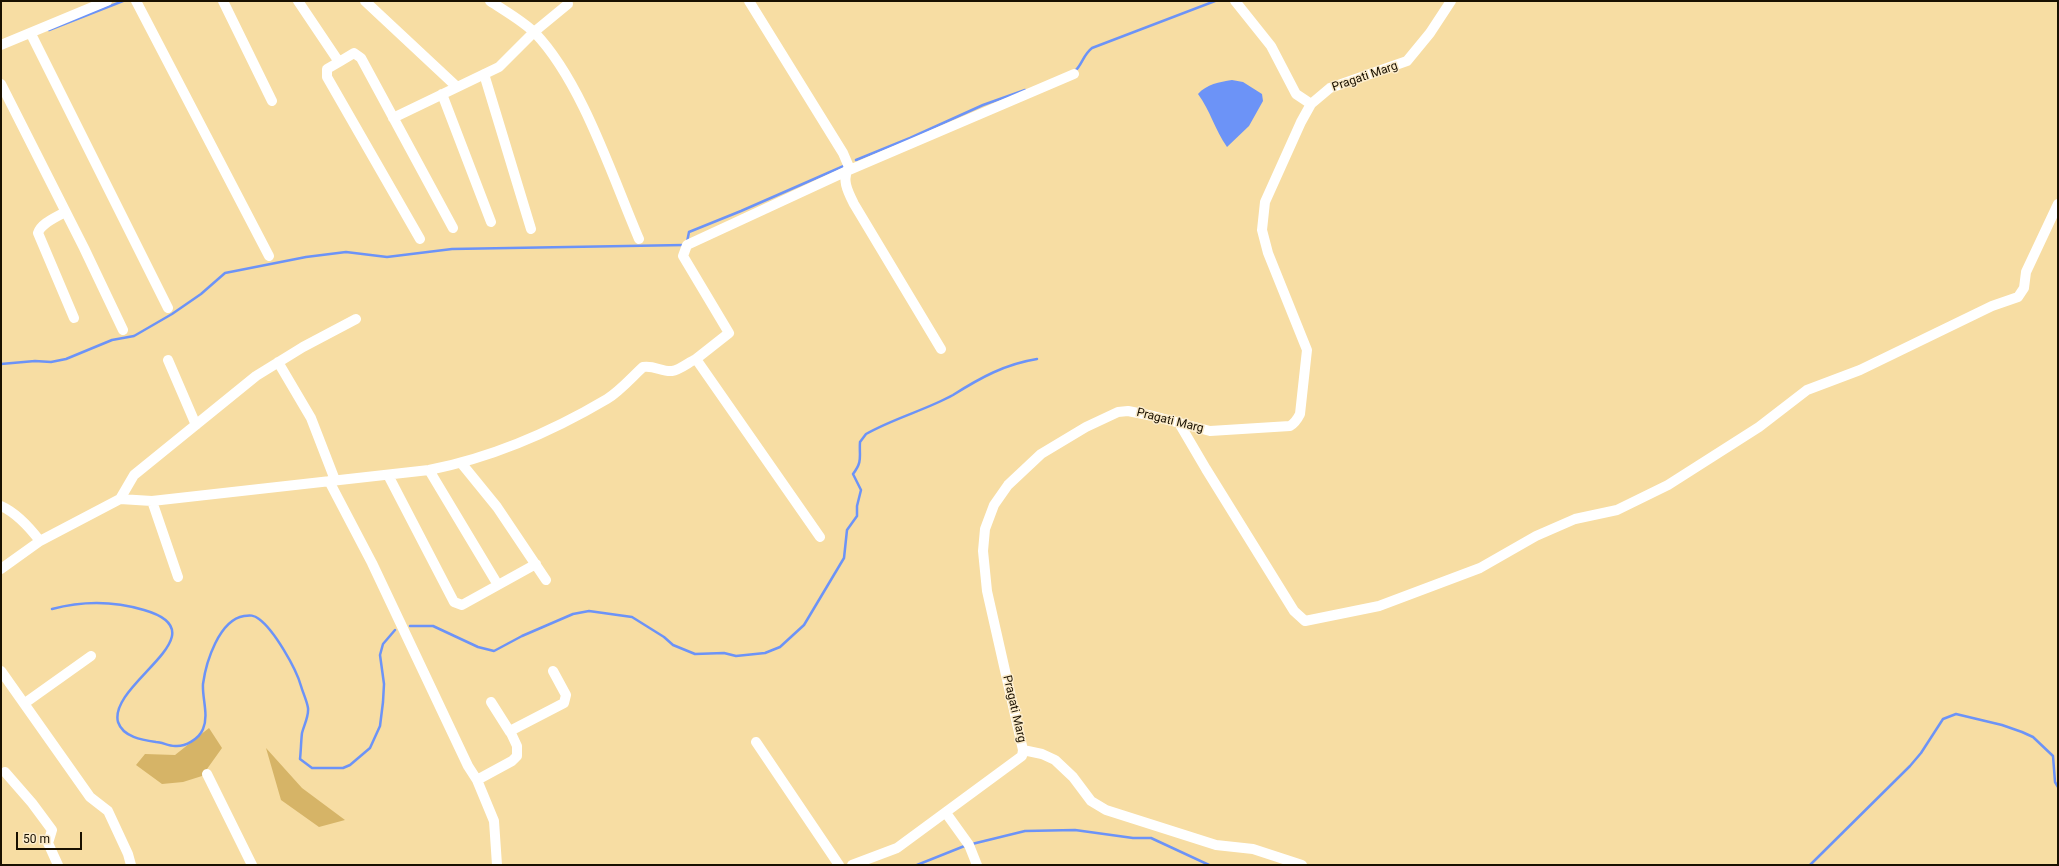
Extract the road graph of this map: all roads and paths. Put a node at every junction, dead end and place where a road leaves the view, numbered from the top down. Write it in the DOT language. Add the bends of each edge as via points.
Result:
graph roads {
  1 [pos="106,1"];
  2 [pos="136,1"];
  3 [pos="224,1"];
  4 [pos="298,1"];
  5 [pos="365,1"];
  6 [pos="490,1"];
  7 [pos="749,1"];
  8 [pos="1235,1"];
  9 [pos="1451,1"];
  10 [pos="568,4"];
  11 [pos="534,32"];
  12 [pos="31,34"];
  13 [pos="1,45"];
  14 [pos="339,62"];
  15 [pos="484,74"];
  16 [pos="1074,74"];
  17 [pos="1,84"];
  18 [pos="457,87"];
  19 [pos="442,94"];
  20 [pos="272,101"];
  21 [pos="1311,104"];
  22 [pos="394,118"];
  23 [pos="847,171"];
  24 [pos="2058,204"];
  25 [pos="65,212"];
  26 [pos="491,222"];
  27 [pos="453,228"];
  28 [pos="531,229"];
  29 [pos="420,239"];
  30 [pos="639,239"];
  31 [pos="269,256"];
  32 [pos="168,308"];
  33 [pos="74,318"];
  34 [pos="356,319"];
  35 [pos="124,330"];
  36 [pos="941,349"];
  37 [pos="696,359"];
  38 [pos="168,360"];
  39 [pos="278,362"];
  40 [pos="1179,423"];
  41 [pos="196,425"];
  42 [pos="462,464"];
  43 [pos="429,470"];
  44 [pos="388,475"];
  45 [pos="332,481"];
  46 [pos="120,500"];
  47 [pos="152,501"];
  48 [pos="1,506"];
  49 [pos="820,536"];
  50 [pos="40,541"];
  51 [pos="536,564"];
  52 [pos="1,569"];
  53 [pos="178,577"];
  54 [pos="546,580"];
  55 [pos="498,585"];
  56 [pos="91,656"];
  57 [pos="1,671"];
  58 [pos="553,671"];
  59 [pos="491,702"];
  60 [pos="25,703"];
  61 [pos="510,732"];
  62 [pos="756,742"];
  63 [pos="1024,750"];
  64 [pos="5,772"];
  65 [pos="207,774"];
  66 [pos="477,780"];
  67 [pos="946,813"];
  68 [pos="58,865"];
  69 [pos="131,865"];
  70 [pos="252,865"];
  71 [pos="497,865"];
  72 [pos="839,865"];
  73 [pos="852,865"];
  74 [pos="977,865"];
  75 [pos="1302,865"];
  1 -- 12 [label="street"];
  2 -- 31 [label="street"];
  3 -- 20 [label="street"];
  4 -- 14 [label="street"];
  5 -- 18 [label="street"];
  6 -- 11 [label="street"];
  7 -- 23 [label="street" via="843,153 849,167"];
  8 -- 21 [label="street" via="1271,46 1296,94"];
  9 -- 21 [label="street, Pragati Marg" via="1407,61 1330,88"];
  10 -- 11 [label="street"];
  11 -- 15 [label="street" via="499,67"];
  11 -- 30 [label="street" via="553,54 584,109"];
  12 -- 13 [label="street"];
  12 -- 32 [label="street"];
  14 -- 22 [label="street" via="354,53 361,58"];
  14 -- 29 [label="street" via="327,69 327,77"];
  15 -- 18 [label="street"];
  15 -- 28 [label="street"];
  16 -- 23 [label="street"];
  17 -- 25 [label="street"];
  18 -- 19 [label="street"];
  19 -- 22 [label="street"];
  19 -- 26 [label="street"];
  21 -- 40 [label="street, Pragati Marg" via="1270,189 1262,218 1262,230 1268,253 1306,350 1300,414 1290,426 1210,431"];
  22 -- 27 [label="street"];
  23 -- 36 [label="street" via="845,186 854,204"];
  23 -- 37 [label="street" via="687,245 683,256 729,333"];
  24 -- 40 [label="street" via="2026,272 2024,288 2018,297 1985,309 1860,370 1807,390 1760,428 1662,488 1617,510 1575,520 1536,536 1480,568 1379,606 1305,621 1294,611"];
  25 -- 33 [label="street" via="39,228 38,233"];
  25 -- 35 [label="street"];
  34 -- 39 [label="street"];
  37 -- 42 [label="street" via="675,370 643,366 608,398 531,438"];
  37 -- 49 [label="street"];
  38 -- 41 [label="street"];
  39 -- 41 [label="street" via="256,376"];
  39 -- 45 [label="street" via="311,418"];
  40 -- 63 [label="street, Pragati Marg" via="1128,411 1118,412 1086,427 1041,454 1018,473 994,505 985,529 983,551 987,591"];
  41 -- 46 [label="street" via="134,475"];
  42 -- 43 [label="street"];
  42 -- 51 [label="street" via="497,507"];
  43 -- 44 [label="street"];
  43 -- 55 [label="street"];
  44 -- 45 [label="street"];
  44 -- 55 [label="street" via="454,602 462,605"];
  45 -- 47 [label="street"];
  45 -- 66 [label="street"];
  46 -- 47 [label="street"];
  46 -- 50 [label="street"];
  47 -- 53 [label="street"];
  48 -- 50 [label="street" via="10,510"];
  50 -- 52 [label="street"];
  51 -- 54 [label="street"];
  51 -- 55 [label="street"];
  56 -- 60 [label="street"];
  57 -- 60 [label="street"];
  58 -- 61 [label="street" via="566,695 564,703"];
  59 -- 61 [label="street"];
  60 -- 69 [label="street" via="93,801 108,811"];
  61 -- 66 [label="street" via="517,746 517,756"];
  62 -- 72 [label="street"];
  63 -- 67 [label="street, Pragati Marg" via="1020,759"];
  63 -- 75 [label="street" via="1055,760 1092,801 1106,810 1216,845 1252,850"];
  64 -- 68 [label="street" via="52,830 48,843"];
  65 -- 70 [label="street"];
  66 -- 71 [label="street" via="494,821"];
  67 -- 73 [label="street, Pragati Marg" via="897,848"];
  67 -- 74 [label="street" via="968,845"];
}
